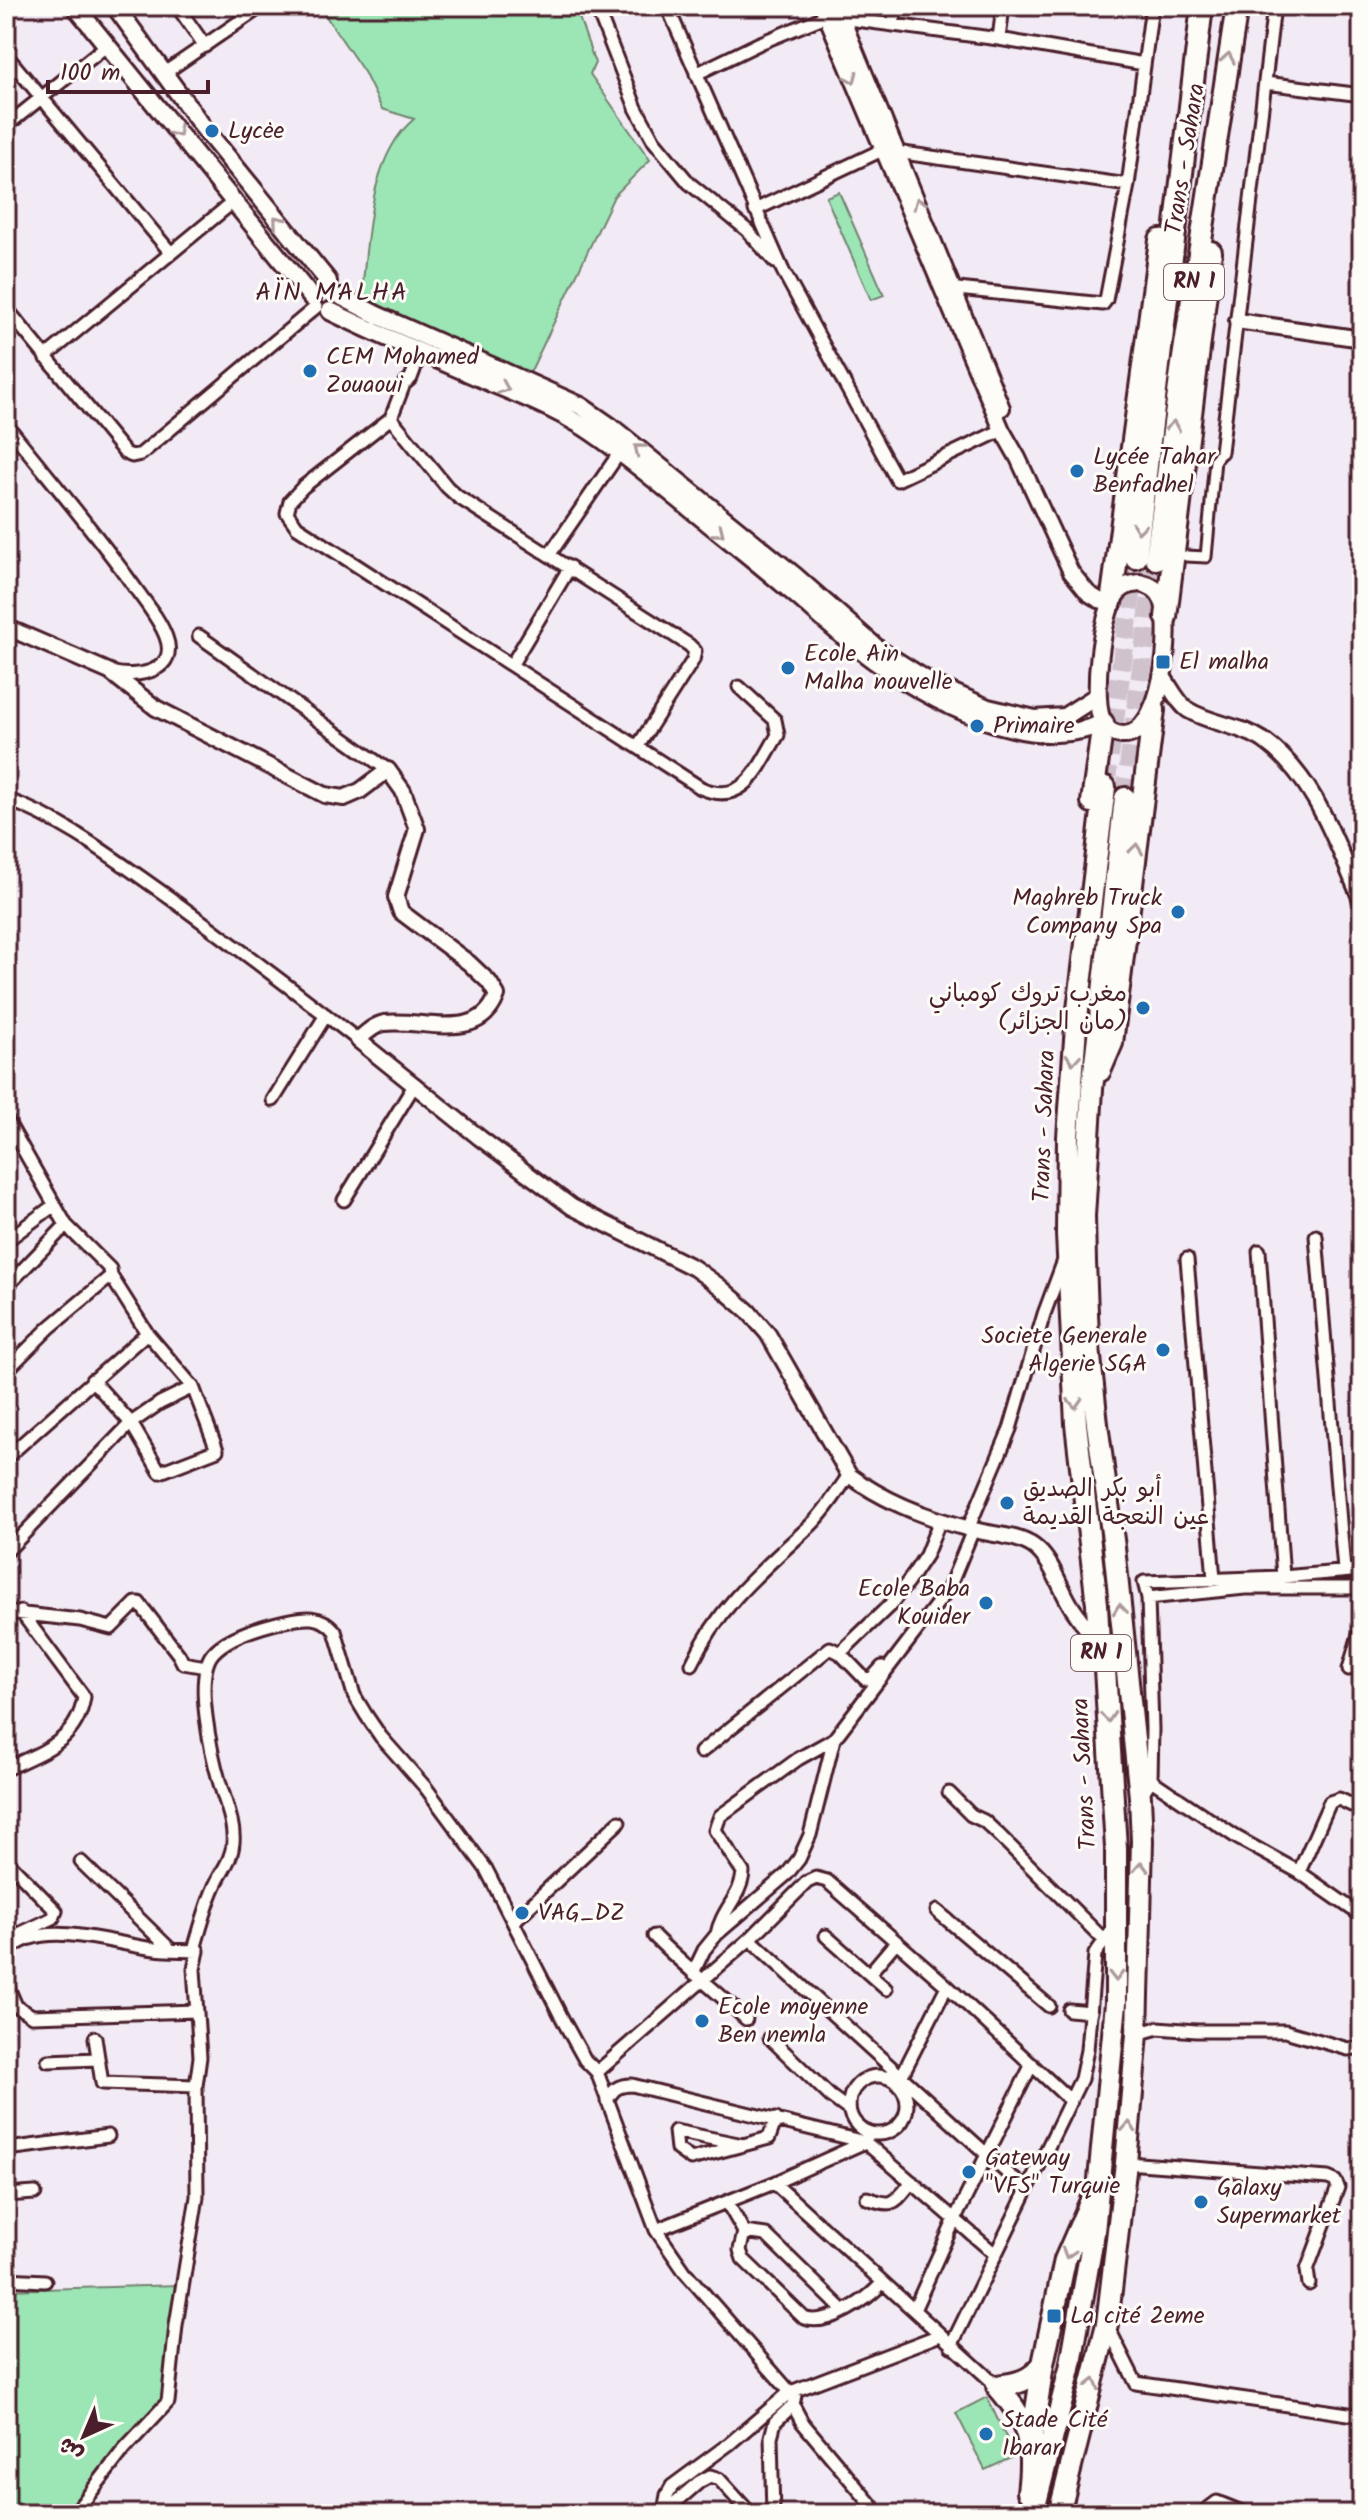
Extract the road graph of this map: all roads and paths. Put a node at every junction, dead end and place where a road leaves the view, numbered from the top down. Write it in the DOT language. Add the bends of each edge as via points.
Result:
graph roads {
  1 [pos="75,6"];
  2 [pos="115,6"];
  3 [pos="177,6"];
  4 [pos="262,6"];
  5 [pos="596,6"];
  6 [pos="667,6"];
  7 [pos="896,6"];
  8 [pos="1003,6"];
  9 [pos="1152,6"];
  10 [pos="1202,6"];
  11 [pos="1237,6"];
  12 [pos="1274,6"];
  13 [pos="832,11"];
  14 [pos="893,25"];
  15 [pos="999,39"];
  16 [pos="106,46"];
  17 [pos="205,46"];
  18 [pos="6,55"];
  19 [pos="1195,56"];
  20 [pos="1144,64"];
  21 [pos="163,74"];
  22 [pos="696,74"];
  23 [pos="1265,83"];
  24 [pos="1362,95"];
  25 [pos="1222,96"];
  26 [pos="43,97"];
  27 [pos="6,126"];
  28 [pos="882,150"];
  29 [pos="898,152"];
  30 [pos="1128,185"];
  31 [pos="233,202"];
  32 [pos="755,210"];
  33 [pos="171,253"];
  34 [pos="783,271"];
  35 [pos="328,281"];
  36 [pos="947,287"];
  37 [pos="342,297"];
  38 [pos="319,305"];
  39 [pos="6,308"];
  40 [pos="1237,321"];
  41 [pos="1362,339"];
  42 [pos="419,351"];
  43 [pos="45,357"];
  44 [pos="391,418"];
  45 [pos="6,424"];
  46 [pos="1002,430"];
  47 [pos="620,452"];
  48 [pos="1221,452"];
  49 [pos="1018,458"];
  50 [pos="550,554"];
  51 [pos="1186,556"];
  52 [pos="570,567"];
  53 [pos="1111,603"];
  54 [pos="1166,617"];
  55 [pos="6,627"];
  56 [pos="199,636"];
  57 [pos="512,664"];
  58 [pos="110,672"];
  59 [pos="1162,675"];
  60 [pos="739,687"];
  61 [pos="1097,696"];
  62 [pos="1154,710"];
  63 [pos="1103,723"];
  64 [pos="638,746"];
  65 [pos="388,770"];
  66 [pos="1105,787"];
  67 [pos="1125,798"];
  68 [pos="6,799"];
  69 [pos="1362,902"];
  70 [pos="326,1015"];
  71 [pos="1076,1026"];
  72 [pos="358,1040"];
  73 [pos="415,1084"];
  74 [pos="1092,1089"];
  75 [pos="273,1100"];
  76 [pos="6,1119"];
  77 [pos="344,1200"];
  78 [pos="53,1206"];
  79 [pos="6,1223"];
  80 [pos="66,1225"];
  81 [pos="1316,1236"];
  82 [pos="9,1239"];
  83 [pos="1068,1251"];
  84 [pos="1259,1251"];
  85 [pos="1187,1259"];
  86 [pos="111,1276"];
  87 [pos="6,1287"];
  88 [pos="147,1333"];
  89 [pos="6,1371"];
  90 [pos="92,1380"];
  91 [pos="193,1387"];
  92 [pos="131,1423"];
  93 [pos="6,1458"];
  94 [pos="849,1475"];
  95 [pos="940,1520"];
  96 [pos="970,1529"];
  97 [pos="6,1552"];
  98 [pos="1344,1570"];
  99 [pos="1362,1570"];
  100 [pos="1283,1577"];
  101 [pos="1214,1579"];
  102 [pos="1362,1588"];
  103 [pos="1148,1598"];
  104 [pos="6,1612"];
  105 [pos="21,1612"];
  106 [pos="924,1624"];
  107 [pos="1362,1624"];
  108 [pos="1099,1645"];
  109 [pos="840,1653"];
  110 [pos="692,1664"];
  111 [pos="206,1667"];
  112 [pos="1349,1669"];
  113 [pos="834,1739"];
  114 [pos="701,1752"];
  115 [pos="6,1769"];
  116 [pos="1146,1789"];
  117 [pos="949,1793"];
  118 [pos="1362,1810"];
  119 [pos="619,1822"];
  120 [pos="6,1860"];
  121 [pos="81,1862"];
  122 [pos="1299,1872"];
  123 [pos="937,1911"];
  124 [pos="1362,1916"];
  125 [pos="513,1922"];
  126 [pos="1110,1932"];
  127 [pos="717,1934"];
  128 [pos="654,1936"];
  129 [pos="826,1936"];
  130 [pos="750,1939"];
  131 [pos="6,1940"];
  132 [pos="896,1942"];
  133 [pos="171,1950"];
  134 [pos="198,1951"];
  135 [pos="6,1953"];
  136 [pos="869,1974"];
  137 [pos="699,1976"];
  138 [pos="6,1983"];
  139 [pos="947,1986"];
  140 [pos="886,1989"];
  141 [pos="1049,2006"];
  142 [pos="1069,2010"];
  143 [pos="197,2011"];
  144 [pos="1091,2012"];
  145 [pos="746,2019"];
  146 [pos="1137,2034"];
  147 [pos="95,2038"];
  148 [pos="770,2038"];
  149 [pos="1362,2047"];
  150 [pos="97,2059"];
  151 [pos="48,2061"];
  152 [pos="1032,2064"];
  153 [pos="597,2072"];
  154 [pos="900,2080"];
  155 [pos="196,2086"];
  156 [pos="607,2101"];
  157 [pos="1071,2101"];
  158 [pos="849,2110"];
  159 [pos="776,2119"];
  160 [pos="108,2136"];
  161 [pos="867,2137"];
  162 [pos="6,2145"];
  163 [pos="743,2145"];
  164 [pos="988,2153"];
  165 [pos="1126,2163"];
  166 [pos="1099,2181"];
  167 [pos="912,2182"];
  168 [pos="774,2183"];
  169 [pos="1025,2189"];
  170 [pos="35,2193"];
  171 [pos="6,2195"];
  172 [pos="867,2198"];
  173 [pos="727,2202"];
  174 [pos="955,2219"];
  175 [pos="656,2230"];
  176 [pos="744,2232"];
  177 [pos="995,2254"];
  178 [pos="6,2279"];
  179 [pos="45,2281"];
  180 [pos="883,2282"];
  181 [pos="1309,2284"];
  182 [pos="914,2310"];
  183 [pos="844,2311"];
  184 [pos="1107,2324"];
  185 [pos="940,2335"];
  186 [pos="951,2346"];
  187 [pos="1043,2364"];
  188 [pos="997,2386"];
  189 [pos="793,2391"];
  190 [pos="793,2405"];
  191 [pos="1362,2416"];
  192 [pos="1031,2447"];
  193 [pos="1218,2508"];
  194 [pos="663,2513"];
  195 [pos="1060,2513"];
  196 [pos="74,2514"];
  197 [pos="751,2514"];
  198 [pos="773,2514"];
  199 [pos="879,2514"];
  200 [pos="1025,2514"];
  201 [pos="1033,2514"];
  202 [pos="1083,2514"];
  203 [pos="1201,2514"];
  204 [pos="1247,2514"];
  1 -- 16 [label="main road"];
  2 -- 21 [label="main road"];
  3 -- 17 [label="street"];
  4 -- 17 [label="street"];
  5 -- 34 [label="street" via="654,141 689,183 747,230"];
  6 -- 22 [label="street"];
  7 -- 14 [label="street"];
  8 -- 15 [label="street"];
  9 -- 20 [label="street"];
  10 -- 19 [label="highway, Trans - Sahara / RN 1"];
  25 -- 11 [label="highway, Trans - Sahara / RN 1, one-way"];
  12 -- 23 [label="street"];
  13 -- 14 [label="street"];
  13 -- 22 [label="street"];
  13 -- 28 [label="street, one-way"];
  13 -- 29 [label="street"];
  14 -- 15 [label="street"];
  15 -- 20 [label="street"];
  16 -- 26 [label="street"];
  16 -- 31 [label="main road, one-way"];
  17 -- 21 [label="street"];
  18 -- 26 [label="street"];
  19 -- 25 [label="highway, Trans - Sahara / RN 1, one-way" via="1146,558"];
  19 -- 53 [label="highway" via="1159,246"];
  20 -- 30 [label="street"];
  35 -- 21 [label="main road, one-way"];
  22 -- 32 [label="street"];
  23 -- 24 [label="street"];
  23 -- 40 [label="street"];
  25 -- 54 [label="highway" via="1208,283"];
  26 -- 27 [label="street"];
  26 -- 33 [label="street"];
  28 -- 29 [label="street"];
  28 -- 32 [label="street"];
  28 -- 36 [label="street"];
  29 -- 30 [label="street"];
  36 -- 29 [label="street, one-way"];
  30 -- 36 [label="street" via="1103,304"];
  31 -- 33 [label="street"];
  31 -- 38 [label="main road"];
  32 -- 34 [label="street"];
  33 -- 43 [label="street"];
  34 -- 46 [label="street" via="897,480"];
  35 -- 37 [label="main road" via="338,286"];
  35 -- 38 [label="main road" via="316,285"];
  36 -- 46 [label="street"];
  36 -- 49 [label="street" via="1010,427"];
  37 -- 38 [label="main road" via="339,306"];
  61 -- 37 [label="main road, one-way" via="1064,717 1035,719 988,708 933,684 879,650 795,576 581,406"];
  38 -- 42 [label="main road"];
  38 -- 43 [label="street" via="141,454 132,456"];
  39 -- 43 [label="street"];
  40 -- 41 [label="street"];
  40 -- 48 [label="street"];
  42 -- 44 [label="street"];
  42 -- 47 [label="main road, one-way" via="543,405"];
  44 -- 50 [label="street" via="458,497"];
  44 -- 57 [label="street" via="303,487 287,513 297,527"];
  45 -- 58 [label="street" via="123,571 167,639 168,651 157,669 130,676"];
  46 -- 49 [label="street"];
  47 -- 50 [label="street"];
  47 -- 63 [label="main road, one-way" via="903,680 958,708 1020,729 1072,732"];
  48 -- 51 [label="street" via="1215,460 1206,557"];
  49 -- 53 [label="street" via="1071,572 1088,593"];
  50 -- 52 [label="street"];
  52 -- 57 [label="street"];
  52 -- 64 [label="street" via="695,651"];
  53 -- 54 [label="main road" via="1127,585 1149,585 1162,596"];
  53 -- 61 [label="main road"];
  54 -- 59 [label="main road"];
  55 -- 58 [label="street"];
  56 -- 65 [label="street"];
  57 -- 64 [label="street"];
  58 -- 65 [label="street" via="156,708 325,795 344,798"];
  59 -- 62 [label="main road"];
  59 -- 69 [label="street" via="1185,707 1264,741 1302,779"];
  60 -- 64 [label="street" via="775,720 778,735 750,779 730,794 701,788"];
  61 -- 63 [label="main road"];
  62 -- 63 [label="main road" via="1145,725 1130,734 1109,731"];
  74 -- 62 [label="highway, one-way" via="1112,1043"];
  63 -- 71 [label="highway" via="1069,976"];
  65 -- 72 [label="street" via="403,791 417,829 396,897 401,912 469,963 497,995 482,1019 466,1024 383,1023"];
  66 -- 71 [label="highway, Trans - Sahara / RN 1"];
  67 -- 74 [label="highway, Trans - Sahara / RN 1"];
  68 -- 70 [label="street" via="95,845"];
  70 -- 72 [label="street"];
  70 -- 75 [label="street"];
  71 -- 83 [label="highway, Trans - Sahara / RN 1, one-way" via="1068,1137"];
  72 -- 73 [label="street"];
  73 -- 77 [label="street"];
  73 -- 94 [label="street" via="572,1207 694,1268 748,1311 768,1334"];
  116 -- 74 [label="highway, Trans - Sahara / RN 1, one-way" via="1088,1338 1084,1216"];
  76 -- 78 [label="street"];
  78 -- 80 [label="street"];
  78 -- 82 [label="street"];
  79 -- 82 [label="street"];
  80 -- 86 [label="street" via="104,1261"];
  80 -- 87 [label="street"];
  81 -- 98 [label="street"];
  83 -- 96 [label="street" via="1010,1429"];
  83 -- 108 [label="highway, Trans - Sahara / RN 1, one-way" via="1076,1424"];
  84 -- 100 [label="street"];
  85 -- 101 [label="street"];
  86 -- 88 [label="street"];
  86 -- 89 [label="street"];
  88 -- 90 [label="street"];
  88 -- 91 [label="street"];
  90 -- 92 [label="street"];
  90 -- 93 [label="street"];
  91 -- 92 [label="street"];
  91 -- 92 [label="street" via="218,1447 214,1451 160,1472"];
  92 -- 97 [label="street"];
  94 -- 95 [label="street" via="870,1490"];
  94 -- 110 [label="street" via="814,1522 722,1611"];
  95 -- 96 [label="street"];
  95 -- 109 [label="street" via="908,1582"];
  96 -- 106 [label="street" via="949,1588"];
  96 -- 108 [label="street" via="1035,1547"];
  98 -- 99 [label="street"];
  98 -- 100 [label="street"];
  100 -- 101 [label="street"];
  101 -- 103 [label="street" via="1144,1582"];
  102 -- 103 [label="street" via="1245,1588"];
  103 -- 116 [label="street" via="1152,1729"];
  104 -- 105 [label="street"];
  105 -- 111 [label="street" via="111,1628 139,1603 183,1663"];
  105 -- 115 [label="street" via="84,1697 69,1734"];
  106 -- 109 [label="street" via="868,1679"];
  106 -- 113 [label="street"];
  107 -- 112 [label="street"];
  108 -- 126 [label="highway, Trans - Sahara / RN 1, one-way" via="1116,1848"];
  109 -- 114 [label="street" via="830,1648"];
  111 -- 125 [label="street" via="220,1647 273,1623 305,1616 329,1624 366,1715 486,1869"];
  111 -- 134 [label="street" via="213,1760 234,1838 203,1920"];
  113 -- 127 [label="street" via="799,1859"];
  113 -- 127 [label="street" via="798,1759 715,1824 743,1872"];
  116 -- 122 [label="street"];
  146 -- 116 [label="highway, Trans - Sahara / RN 1, one-way"];
  117 -- 126 [label="street"];
  118 -- 122 [label="street" via="1339,1799 1330,1802"];
  119 -- 125 [label="street"];
  120 -- 131 [label="street" via="56,1911 53,1918"];
  121 -- 133 [label="street"];
  122 -- 124 [label="street"];
  123 -- 141 [label="street"];
  125 -- 153 [label="street" via="585,2060"];
  126 -- 144 [label="street" via="1095,1954"];
  126 -- 166 [label="highway, Trans - Sahara / RN 1, one-way" via="1116,2003"];
  127 -- 137 [label="street" via="704,1950"];
  128 -- 137 [label="street"];
  129 -- 136 [label="street"];
  130 -- 132 [label="street" via="816,1878 827,1881"];
  130 -- 137 [label="street"];
  130 -- 154 [label="street"];
  132 -- 136 [label="street"];
  132 -- 139 [label="street"];
  133 -- 134 [label="street"];
  133 -- 135 [label="street" via="52,1933 21,1940"];
  134 -- 143 [label="street"];
  136 -- 140 [label="street"];
  137 -- 145 [label="street"];
  137 -- 153 [label="street"];
  138 -- 143 [label="street" via="16,2006 32,2016"];
  139 -- 152 [label="street"];
  139 -- 154 [label="street"];
  142 -- 144 [label="street"];
  143 -- 155 [label="street"];
  144 -- 157 [label="street" via="1081,2079"];
  146 -- 149 [label="street" via="1158,2028 1285,2031 1348,2049"];
  165 -- 146 [label="highway, Trans - Sahara / RN 1, one-way"];
  147 -- 150 [label="street"];
  148 -- 158 [label="street"];
  150 -- 151 [label="street"];
  150 -- 155 [label="street" via="105,2084"];
  152 -- 157 [label="street"];
  152 -- 164 [label="street"];
  153 -- 156 [label="street"];
  154 -- 158 [label="street" via="867,2077 852,2090"];
  154 -- 161 [label="street" via="908,2106 902,2123"];
  154 -- 164 [label="street"];
  155 -- 196 [label="street" via="197,2197 168,2402"];
  156 -- 159 [label="street" via="621,2085 632,2085"];
  156 -- 175 [label="street"];
  157 -- 169 [label="street"];
  158 -- 161 [label="street"];
  159 -- 161 [label="street"];
  159 -- 163 [label="street" via="769,2138"];
  160 -- 162 [label="street"];
  161 -- 167 [label="street"];
  161 -- 168 [label="street"];
  163 -- 163 [label="street" via="691,2159 677,2149 675,2131"];
  164 -- 169 [label="street"];
  164 -- 174 [label="street"];
  165 -- 181 [label="street" via="1335,2181 1338,2187 1307,2270"];
  165 -- 184 [label="highway, Trans - Sahara / RN 1"];
  166 -- 187 [label="highway, one-way" via="1065,2260"];
  166 -- 201 [label="highway, Trans - Sahara / RN 1" via="1070,2369"];
  167 -- 172 [label="street" via="894,2203"];
  167 -- 174 [label="street"];
  168 -- 173 [label="street"];
  168 -- 180 [label="street"];
  169 -- 177 [label="street"];
  170 -- 171 [label="street"];
  173 -- 175 [label="street"];
  173 -- 176 [label="street"];
  174 -- 177 [label="street"];
  174 -- 182 [label="street"];
  175 -- 189 [label="street" via="685,2272"];
  176 -- 183 [label="street" via="766,2235"];
  176 -- 183 [label="street" via="743,2259 804,2318 814,2321"];
  177 -- 186 [label="street"];
  178 -- 179 [label="street"];
  180 -- 182 [label="street"];
  180 -- 183 [label="street"];
  182 -- 185 [label="street"];
  184 -- 191 [label="street" via="1136,2383"];
  195 -- 184 [label="highway, Trans - Sahara / RN 1, one-way"];
  185 -- 186 [label="street"];
  185 -- 189 [label="street"];
  186 -- 188 [label="street"];
  187 -- 188 [label="highway" via="1026,2380"];
  187 -- 192 [label="highway"];
  188 -- 192 [label="highway" via="1019,2414"];
  189 -- 190 [label="street"];
  189 -- 194 [label="street" via="672,2486"];
  190 -- 198 [label="street" via="775,2422 771,2437"];
  190 -- 199 [label="street"];
  192 -- 200 [label="highway"];
  193 -- 203 [label="street"];
  193 -- 204 [label="street"];
  194 -- 197 [label="street" via="710,2476"];
  195 -- 202 [label="street"];
}
